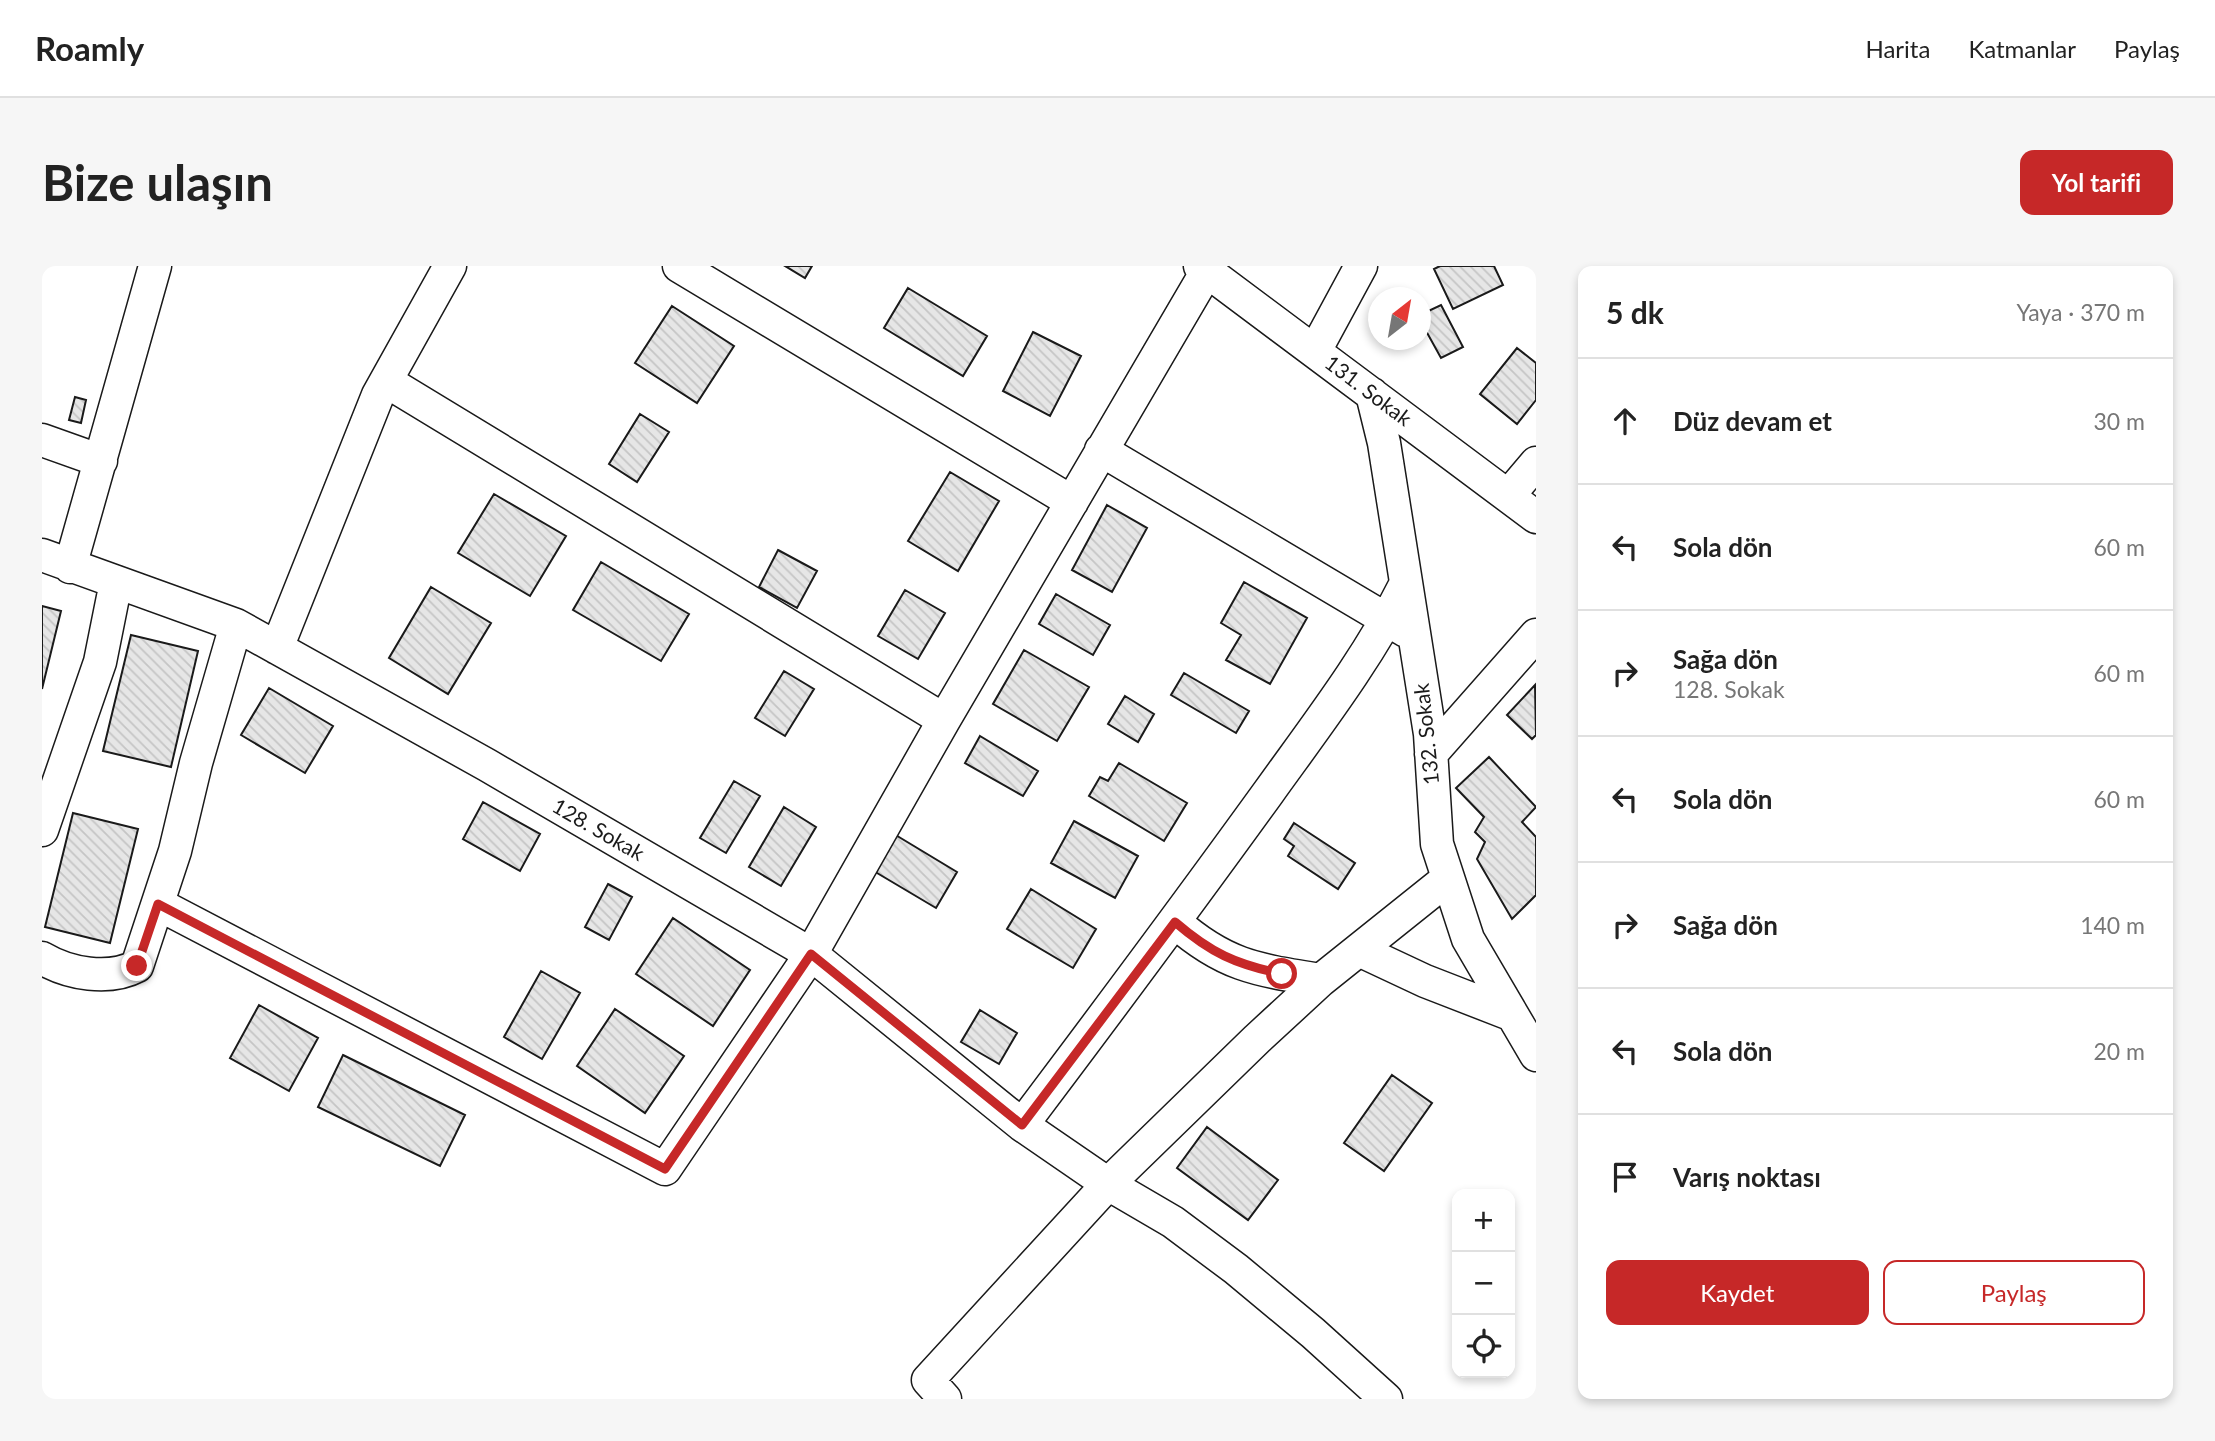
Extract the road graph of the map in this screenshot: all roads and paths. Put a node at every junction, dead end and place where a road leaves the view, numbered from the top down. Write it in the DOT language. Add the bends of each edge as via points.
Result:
graph roads {
  1 [pos="155,266"];
  2 [pos="450,266"];
  3 [pos="679,266"];
  4 [pos="1361,266"];
  5 [pos="1204,269"];
  6 [pos="720,275"];
  7 [pos="1315,351"];
  8 [pos="386,381"];
  9 [pos="1373,394"];
  10 [pos="42,440"];
  11 [pos="1101,450"];
  12 [pos="101,461"];
  13 [pos="1536,463"];
  14 [pos="1508,496"];
  15 [pos="1072,502"];
  16 [pos="1536,517"];
  17 [pos="56,561"];
  18 [pos="116,582"];
  19 [pos="236,625"];
  20 [pos="1400,627"];
  21 [pos="1536,635"];
  22 [pos="277,648"];
  23 [pos="944,720"];
  24 [pos="1431,754"];
  25 [pos="42,830"];
  26 [pos="1446,880"];
  27 [pos="158,904"];
  28 [pos="1175,922"];
  29 [pos="1361,951"];
  30 [pos="811,954"];
  31 [pos="42,958"];
  32 [pos="1321,980"];
  33 [pos="1510,1014"];
  34 [pos="1536,1055"];
  35 [pos="1022,1125"];
  36 [pos="1108,1184"];
  37 [pos="945,1399"];
  38 [pos="1386,1399"];
  1 -- 12 [label="street"];
  2 -- 8 [label="street"];
  3 -- 6 [label="street"];
  4 -- 7 [label="street"];
  5 -- 7 [label="street, 131. Sokak"];
  5 -- 11 [label="street"];
  6 -- 15 [label="street"];
  7 -- 9 [label="street, 131. Sokak"];
  8 -- 22 [label="street"];
  8 -- 23 [label="street"];
  9 -- 14 [label="street, 131. Sokak"];
  9 -- 20 [label="street" via="1405,585"];
  10 -- 12 [label="street"];
  11 -- 15 [label="street"];
  11 -- 20 [label="street"];
  12 -- 17 [label="street"];
  13 -- 14 [label="street"];
  14 -- 16 [label="street, 131. Sokak"];
  15 -- 23 [label="street"];
  17 -- 18 [label="street, 128. Sokak"];
  18 -- 19 [label="street, 128. Sokak"];
  18 -- 25 [label="street" via="100,662"];
  19 -- 22 [label="street, 128. Sokak"];
  19 -- 27 [label="street"];
  20 -- 24 [label="street, 132. Sokak"];
  20 -- 28 [label="street"];
  21 -- 24 [label="street"];
  22 -- 30 [label="street, 128. Sokak"];
  23 -- 30 [label="street"];
  24 -- 26 [label="street, 132. Sokak" via="1437,844"];
  26 -- 29 [label="street"];
  26 -- 33 [label="street, 132. Sokak" via="1468,939"];
  27 -- 30 [label="street" via="665,1169"];
  27 -- 31 [label="street" via="137,966 120,975 93,974"];
  28 -- 32 [label="street" via="1226,959"];
  28 -- 35 [label="street"];
  29 -- 32 [label="street"];
  29 -- 33 [label="street"];
  30 -- 35 [label="street, 128. Sokak"];
  32 -- 36 [label="street"];
  33 -- 34 [label="street, 132. Sokak"];
  35 -- 36 [label="street, 128. Sokak"];
  36 -- 37 [label="street" via="928,1380"];
  36 -- 38 [label="street, 128. Sokak" via="1173,1222 1236,1269"];
}
